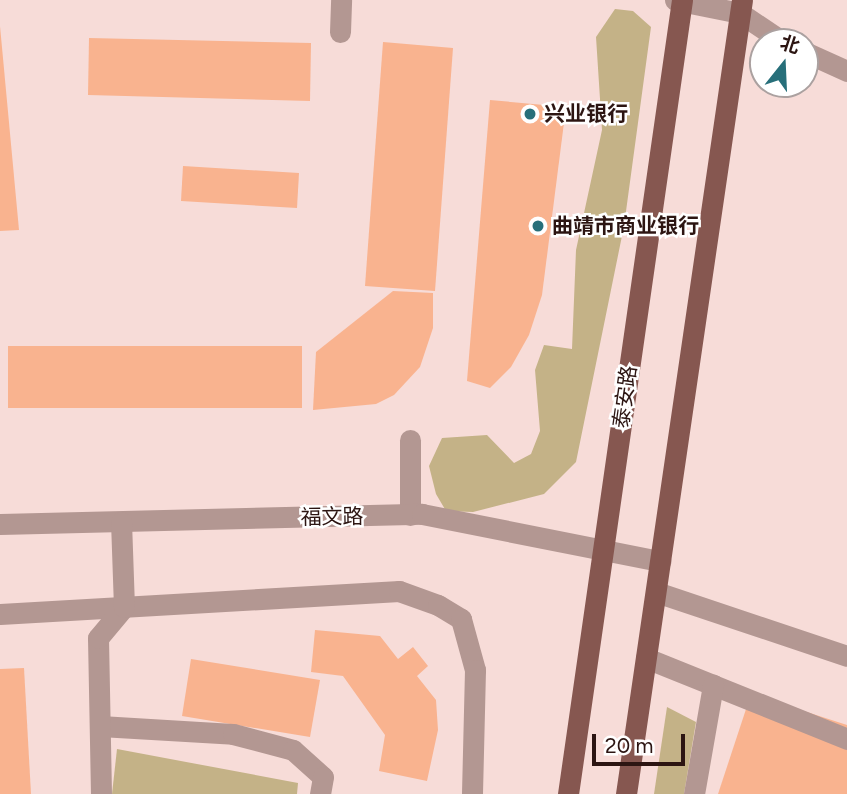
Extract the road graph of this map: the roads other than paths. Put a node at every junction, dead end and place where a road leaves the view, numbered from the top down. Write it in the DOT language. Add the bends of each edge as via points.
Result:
graph roads {
  1 [pos="341,0"];
  2 [pos="675,0"];
  3 [pos="682,0"];
  4 [pos="741,7"];
  5 [pos="766,28"];
  6 [pos="340,32"];
  7 [pos="819,58"];
  8 [pos="847,71"];
  9 [pos="410,440"];
  10 [pos="410,515"];
  11 [pos="121,522"];
  12 [pos="0,524"];
  13 [pos="603,551"];
  14 [pos="660,561"];
  15 [pos="656,592"];
  16 [pos="124,607"];
  17 [pos="0,614"];
  18 [pos="847,656"];
  19 [pos="646,658"];
  20 [pos="713,685"];
  21 [pos="100,726"];
  22 [pos="847,739"];
  23 [pos="101,794"];
  24 [pos="320,794"];
  25 [pos="472,794"];
  26 [pos="568,794"];
  27 [pos="626,794"];
  28 [pos="694,794"];
  1 -- 6 [label="street"];
  2 -- 3 [label="street"];
  3 -- 4 [label="street"];
  3 -- 13 [label="main road, 泰安路"];
  4 -- 5 [label="street"];
  4 -- 14 [label="main road"];
  7 -- 8 [label="street"];
  9 -- 10 [label="street"];
  10 -- 11 [label="street, 福文路"];
  10 -- 13 [label="street, 福文路"];
  11 -- 12 [label="street, 福文路"];
  11 -- 16 [label="street"];
  13 -- 14 [label="street, 福文路"];
  13 -- 26 [label="main road, 泰安路"];
  14 -- 15 [label="main road"];
  15 -- 18 [label="street"];
  15 -- 19 [label="main road"];
  16 -- 17 [label="street"];
  16 -- 21 [label="street" via="98,638"];
  16 -- 25 [label="street" via="399,591 438,605 461,619 475,670"];
  19 -- 20 [label="street"];
  19 -- 27 [label="main road"];
  20 -- 22 [label="street"];
  20 -- 28 [label="street"];
  21 -- 23 [label="street"];
  21 -- 24 [label="street" via="233,734 293,750 323,777"];
}
